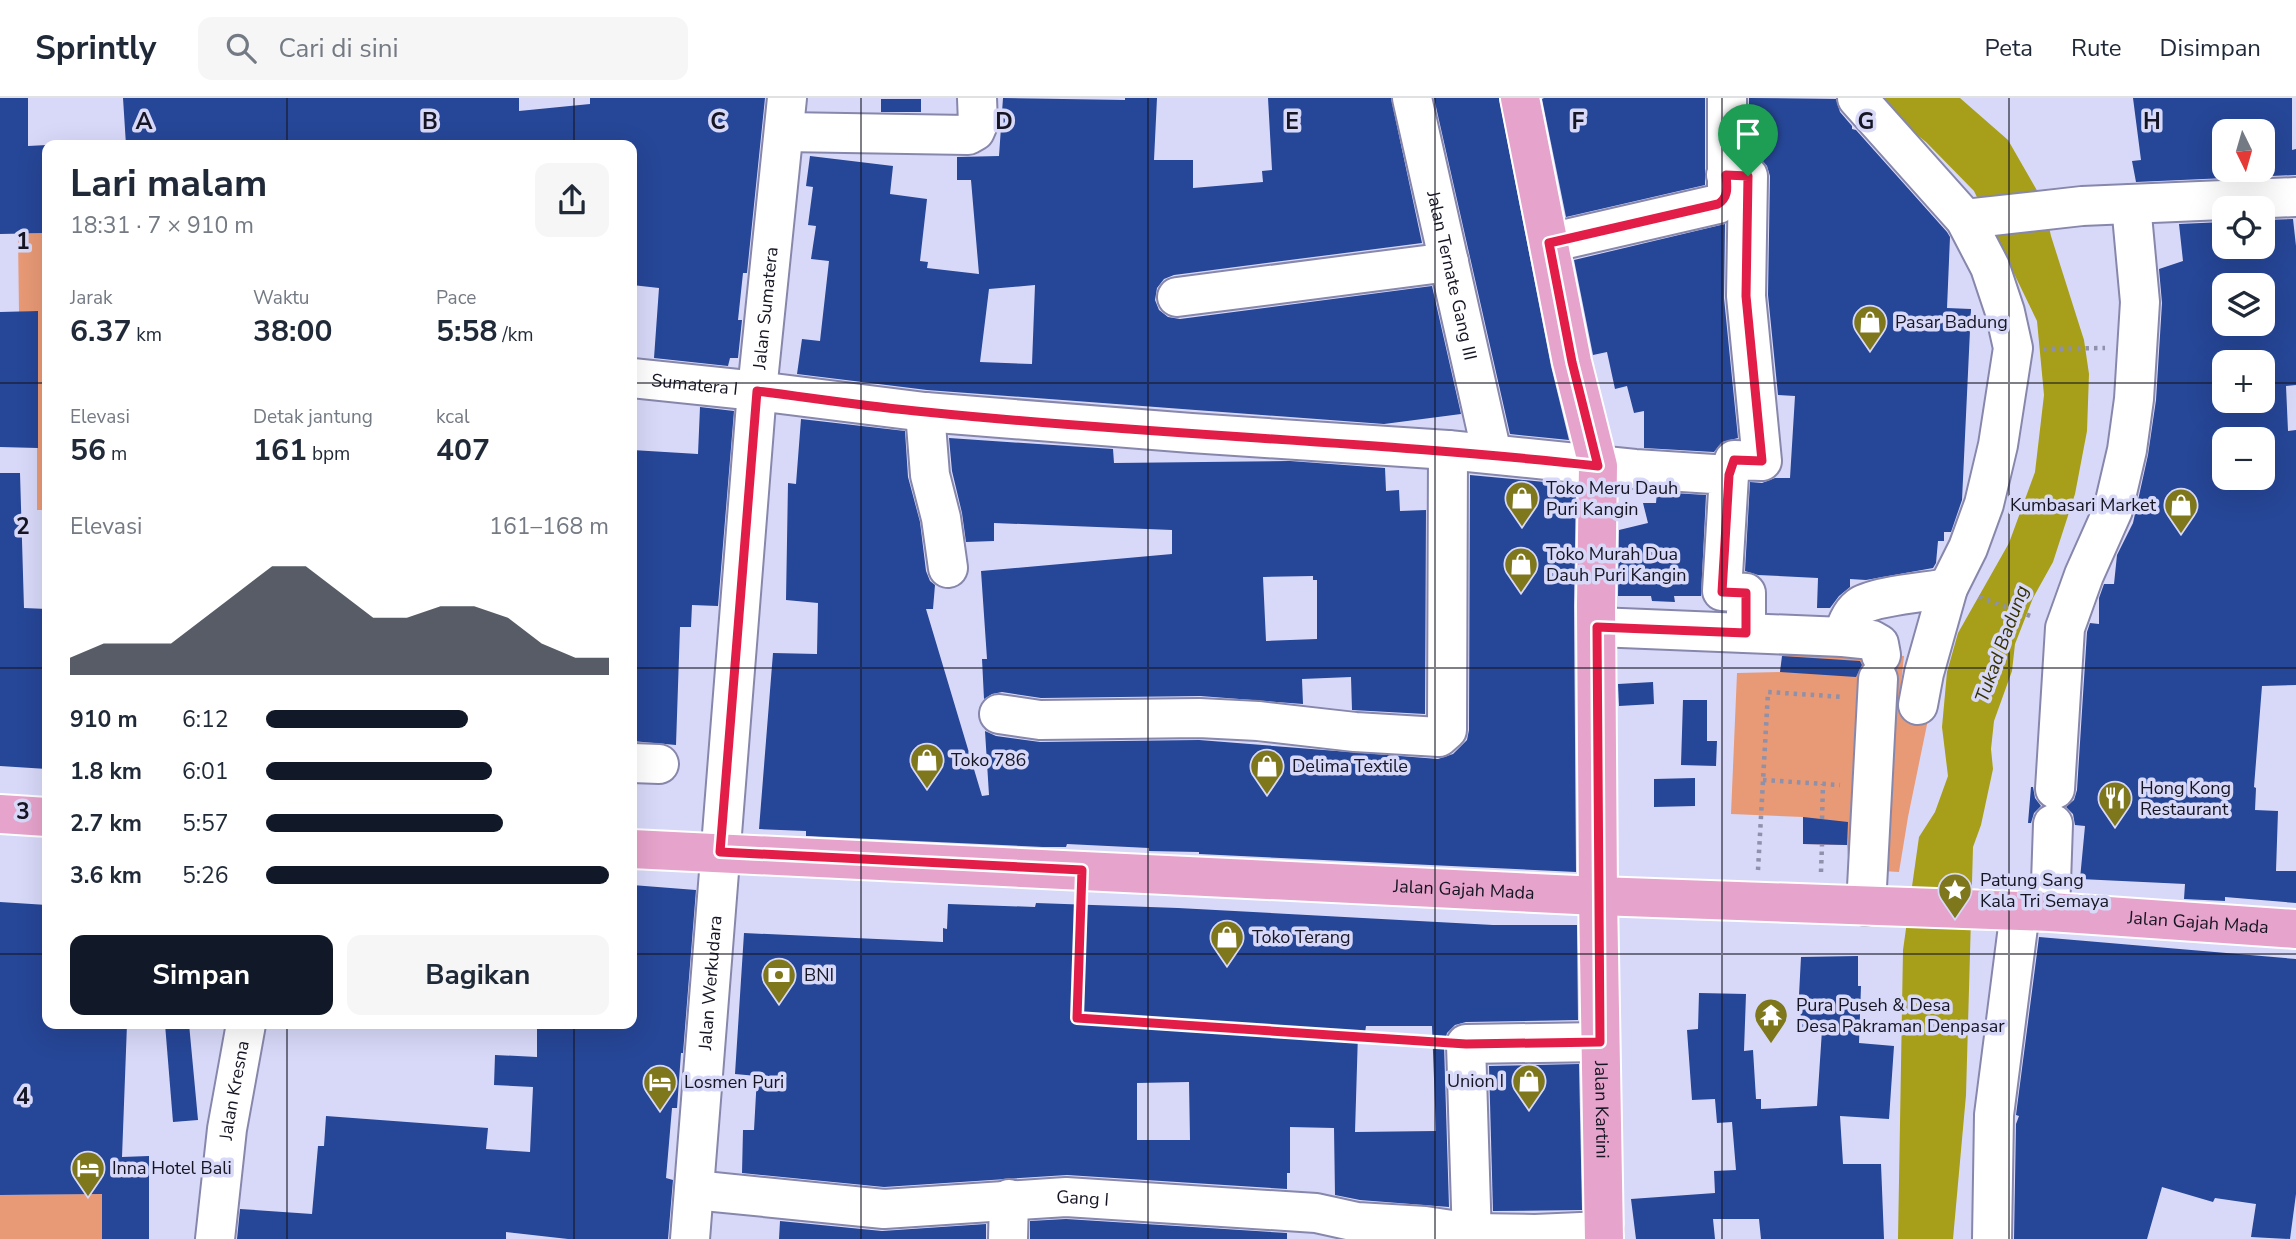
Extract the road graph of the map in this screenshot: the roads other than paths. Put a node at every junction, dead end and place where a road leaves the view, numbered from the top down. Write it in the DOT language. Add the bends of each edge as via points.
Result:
graph roads {
  1 [pos="977,98"];
  2 [pos="1412,98"];
  3 [pos="1520,98"];
  4 [pos="1727,98"];
  5 [pos="1857,98"];
  6 [pos="785,115"];
  7 [pos="1726,175"];
  8 [pos="2296,197"];
  9 [pos="2131,204"];
  10 [pos="1972,218"];
  11 [pos="1549,243"];
  12 [pos="1449,262"];
  13 [pos="1177,297"];
  14 [pos="637,379"];
  15 [pos="757,391"];
  16 [pos="925,412"];
  17 [pos="1448,450"];
  18 [pos="1492,454"];
  19 [pos="1598,466"];
  20 [pos="1729,475"];
  21 [pos="948,568"];
  22 [pos="1961,591"];
  23 [pos="1597,627"];
  24 [pos="1746,633"];
  25 [pos="1843,637"];
  26 [pos="1918,705"];
  27 [pos="999,714"];
  28 [pos="0,814"];
  29 [pos="42,817"];
  30 [pos="637,849"];
  31 [pos="720,852"];
  32 [pos="1598,896"];
  33 [pos="1885,906"];
  34 [pos="2025,911"];
  35 [pos="2296,929"];
  36 [pos="245,1029"];
  37 [pos="1600,1042"];
  38 [pos="694,1190"];
  39 [pos="1009,1199"];
  40 [pos="1604,1235"];
  41 [pos="1472,1236"];
  42 [pos="215,1239"];
  43 [pos="690,1239"];
  44 [pos="1008,1239"];
  45 [pos="1992,1239"];
  1 -- 6 [label="street" via="978,124 968,135"];
  2 -- 12 [label="street, Jalan Ternate Gang III"];
  3 -- 11 [label="main road, Jalan Kartini"];
  4 -- 7 [label="street"];
  5 -- 10 [label="street"];
  6 -- 15 [label="street, Jalan Sumatera"];
  7 -- 11 [label="street" via="1727,194 1718,204"];
  7 -- 20 [label="street" via="1748,176 1746,296 1762,461 1734,460"];
  8 -- 9 [label="street"];
  9 -- 10 [label="street"];
  9 -- 34 [label="street" via="2140,302 2127,450 2113,510 2065,628 2054,806"];
  10 -- 22 [label="street" via="2005,312 2012,348 1998,445 1968,548"];
  11 -- 19 [label="main road, Jalan Kartini"];
  12 -- 13 [label="street"];
  12 -- 18 [label="street, Jalan Ternate Gang III"];
  14 -- 15 [label="street, Sumatera I"];
  15 -- 16 [label="street, Sumatera I"];
  15 -- 31 [label="street, Jalan Sumatera"];
  16 -- 17 [label="street, Sumatera I"];
  16 -- 21 [label="street" via="930,475"];
  17 -- 18 [label="street, Sumatera I"];
  17 -- 27 [label="street" via="1447,730 1439,737 1258,721 1040,720"];
  18 -- 19 [label="street, Sumatera I"];
  19 -- 20 [label="street, Sumatera I"];
  19 -- 23 [label="main road, Jalan Kartini"];
  20 -- 24 [label="street" via="1722,592 1746,593"];
  22 -- 25 [label="street" via="1875,600 1859,607"];
  22 -- 26 [label="street" via="1926,664"];
  23 -- 24 [label="street"];
  23 -- 32 [label="main road, Jalan Kartini"];
  24 -- 25 [label="street"];
  25 -- 33 [label="street" via="1879,644 1869,677"];
  28 -- 29 [label="main road"];
  30 -- 31 [label="main road, Jalan Gajah Mada"];
  31 -- 32 [label="main road, Jalan Gajah Mada"];
  31 -- 38 [label="street, Jalan Werkudara"];
  32 -- 33 [label="main road, Jalan Gajah Mada"];
  32 -- 37 [label="main road, Jalan Kartini"];
  33 -- 34 [label="main road, Jalan Gajah Mada"];
  34 -- 35 [label="main road, Jalan Gajah Mada"];
  34 -- 45 [label="street" via="1994,1115"];
  36 -- 42 [label="street, Jalan Kresna" via="227,1129"];
  37 -- 40 [label="main road, Jalan Kartini"];
  37 -- 41 [label="street" via="1466,1044"];
  38 -- 39 [label="street, Gang I" via="884,1209"];
  38 -- 43 [label="street, Jalan Werkudara"];
  39 -- 41 [label="street, Gang I" via="1086,1198 1303,1212"];
  39 -- 44 [label="street"];
  40 -- 41 [label="street, Gang I"];
}
